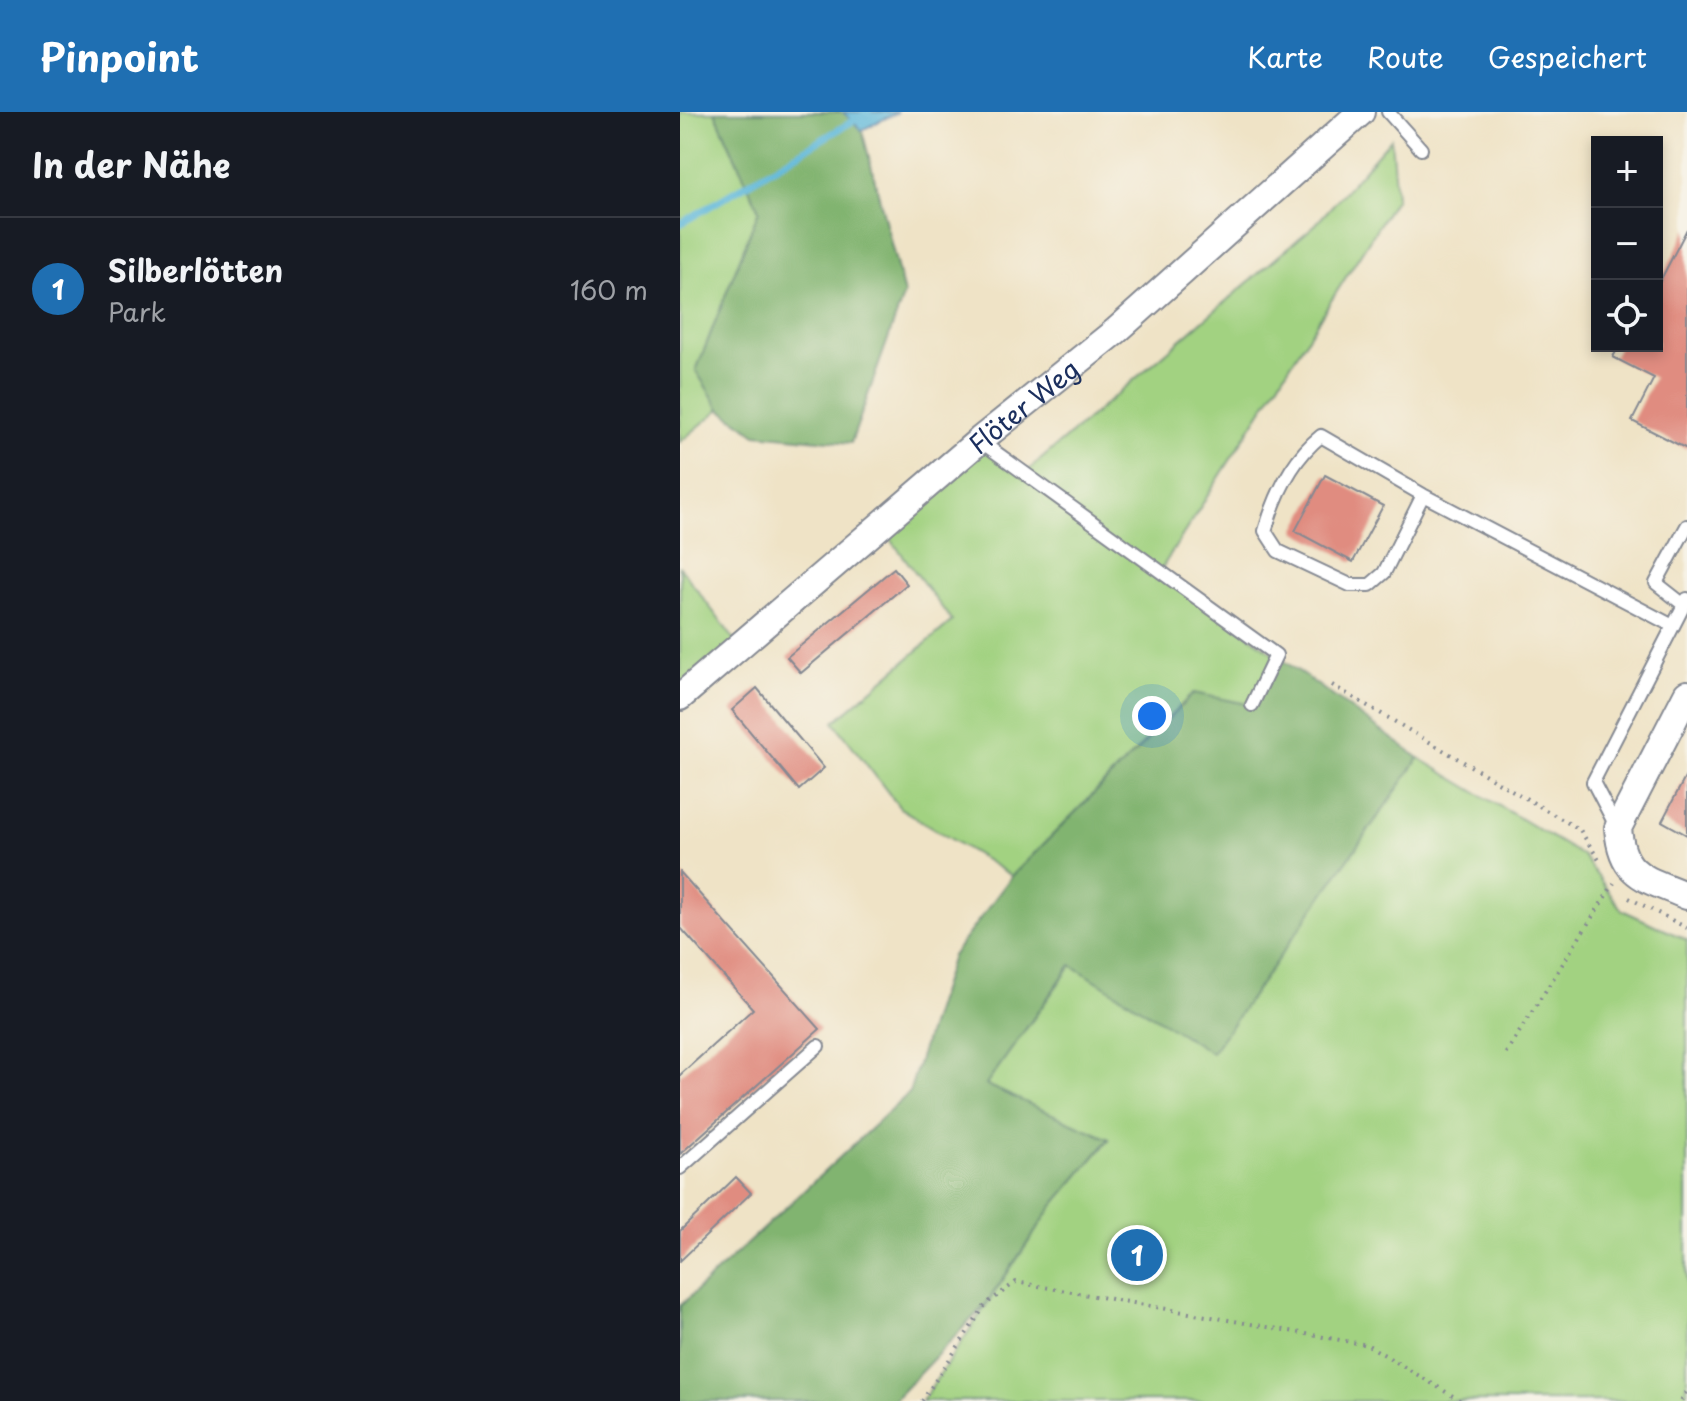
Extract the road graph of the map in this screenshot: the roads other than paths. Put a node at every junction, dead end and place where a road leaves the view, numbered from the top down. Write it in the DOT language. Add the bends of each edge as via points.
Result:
graph roads {
  1 [pos="1361,112"];
  2 [pos="1388,112"];
  3 [pos="1421,149"];
  4 [pos="980,440"];
  5 [pos="1423,495"];
  6 [pos="1687,526"];
  7 [pos="1686,602"];
  8 [pos="1673,626"];
  9 [pos="1687,694"];
  10 [pos="680,697"];
  11 [pos="1252,705"];
  12 [pos="1618,828"];
  13 [pos="1687,896"];
  14 [pos="818,1046"];
  15 [pos="680,1168"];
  1 -- 4 [label="street, Flöter Weg" via="1116,331"];
  2 -- 3 [label="lane"];
  4 -- 10 [label="street, Flöter Weg"];
  4 -- 11 [label="lane" via="1276,655"];
  5 -- 5 [label="lane" via="1321,436 1302,451 1265,531 1278,551 1350,585 1370,585 1384,573"];
  5 -- 8 [label="lane"];
  6 -- 7 [label="lane" via="1656,583"];
  7 -- 8 [label="lane"];
  8 -- 12 [label="lane" via="1593,782"];
  9 -- 12 [label="street"];
  12 -- 13 [label="street" via="1625,864"];
  14 -- 15 [label="lane"];
}
